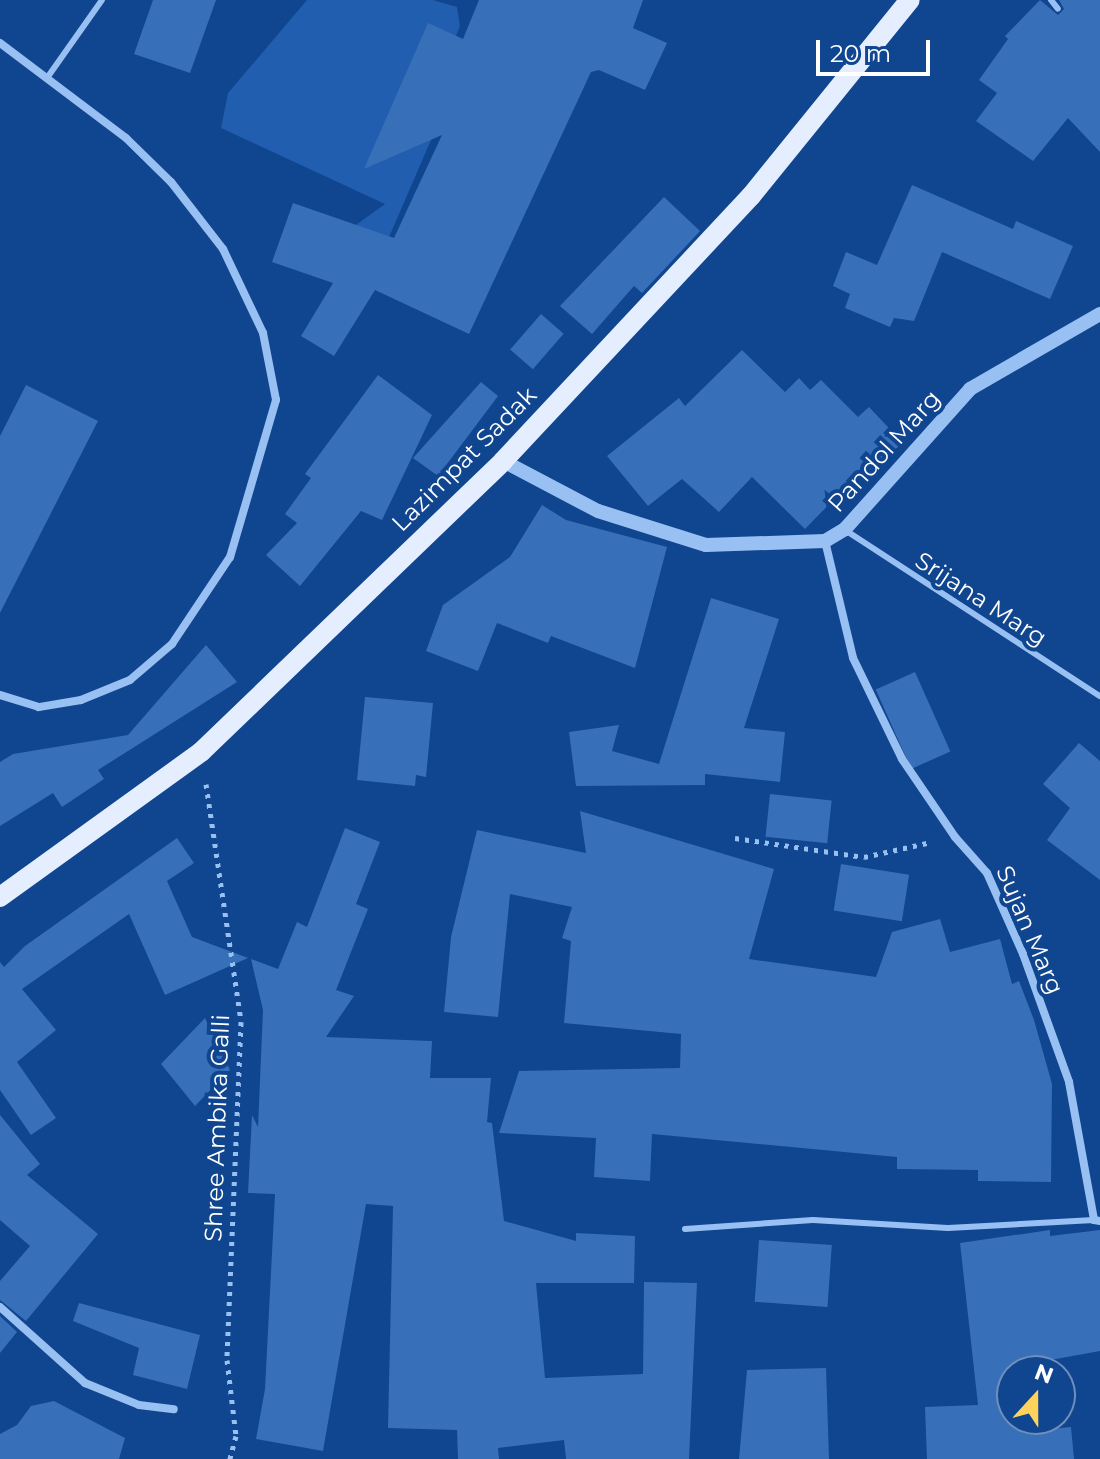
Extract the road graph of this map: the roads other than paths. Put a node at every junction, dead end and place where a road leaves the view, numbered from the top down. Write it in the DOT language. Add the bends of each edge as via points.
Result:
graph roads {
  1 [pos="102,0"];
  2 [pos="1051,0"];
  3 [pos="903,2"];
  4 [pos="1058,9"];
  5 [pos="0,43"];
  6 [pos="47,78"];
  7 [pos="1100,314"];
  8 [pos="503,461"];
  9 [pos="845,529"];
  10 [pos="825,541"];
  11 [pos="0,695"];
  12 [pos="1100,696"];
  13 [pos="0,897"];
  14 [pos="1097,1220"];
  15 [pos="685,1229"];
  16 [pos="0,1307"];
  17 [pos="174,1409"];
  1 -- 6 [label="lane"];
  2 -- 4 [label="lane"];
  3 -- 8 [label="main road, Lazimpat Sadak" via="751,196"];
  5 -- 6 [label="street"];
  6 -- 11 [label="street" via="126,138 171,182 223,249 263,333 276,400 230,557 172,644 130,680 81,700 39,707"];
  7 -- 9 [label="street, Pandol Marg" via="970,389"];
  8 -- 10 [label="street, Pandol Marg" via="598,511 706,545"];
  8 -- 13 [label="main road, Lazimpat Sadak" via="201,752"];
  9 -- 10 [label="street, Pandol Marg"];
  9 -- 12 [label="lane, Srijana Marg"];
  10 -- 14 [label="street, Sujan Marg" via="853,658 902,759 955,837 987,873 1028,969 1069,1082"];
  14 -- 15 [label="lane" via="948,1228 813,1220"];
  16 -- 17 [label="street" via="85,1383 139,1405"];
}
